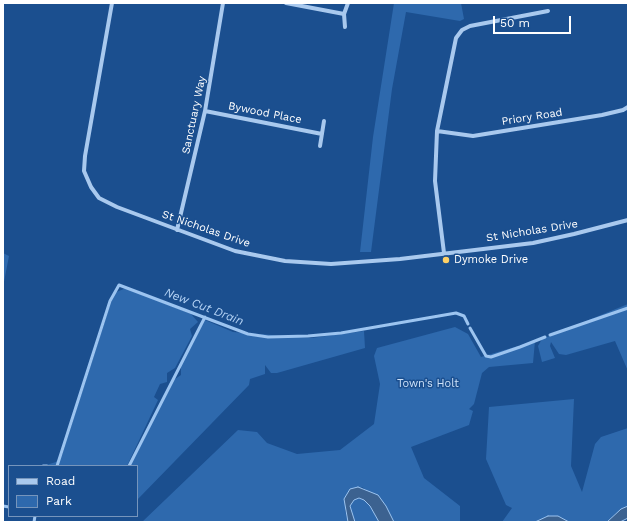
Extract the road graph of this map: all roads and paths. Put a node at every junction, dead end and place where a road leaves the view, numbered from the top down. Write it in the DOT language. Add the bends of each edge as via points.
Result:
graph roads {
  1 [pos="112,3"];
  2 [pos="223,3"];
  3 [pos="286,3"];
  4 [pos="348,3"];
  5 [pos="548,11"];
  6 [pos="344,14"];
  7 [pos="345,26"];
  8 [pos="628,107"];
  9 [pos="205,111"];
  10 [pos="324,121"];
  11 [pos="437,131"];
  12 [pos="322,134"];
  13 [pos="320,146"];
  14 [pos="628,220"];
  15 [pos="177,230"];
  16 [pos="444,253"];
  1 -- 15 [label="street, St Nicholas Drive" via="84,171 99,198"];
  2 -- 9 [label="street, Sanctuary Way"];
  3 -- 6 [label="street"];
  4 -- 6 [label="street"];
  5 -- 11 [label="street" via="470,26 462,30 455,43"];
  6 -- 7 [label="street"];
  8 -- 11 [label="street, Priory Road" via="602,115 473,136"];
  9 -- 12 [label="street, Bywood Place"];
  9 -- 15 [label="street, Sanctuary Way"];
  10 -- 12 [label="street"];
  11 -- 16 [label="street" via="435,180"];
  12 -- 13 [label="street"];
  14 -- 16 [label="street, St Nicholas Drive" via="533,243"];
  15 -- 16 [label="street, St Nicholas Drive" via="235,251 285,261 331,264"];
}
